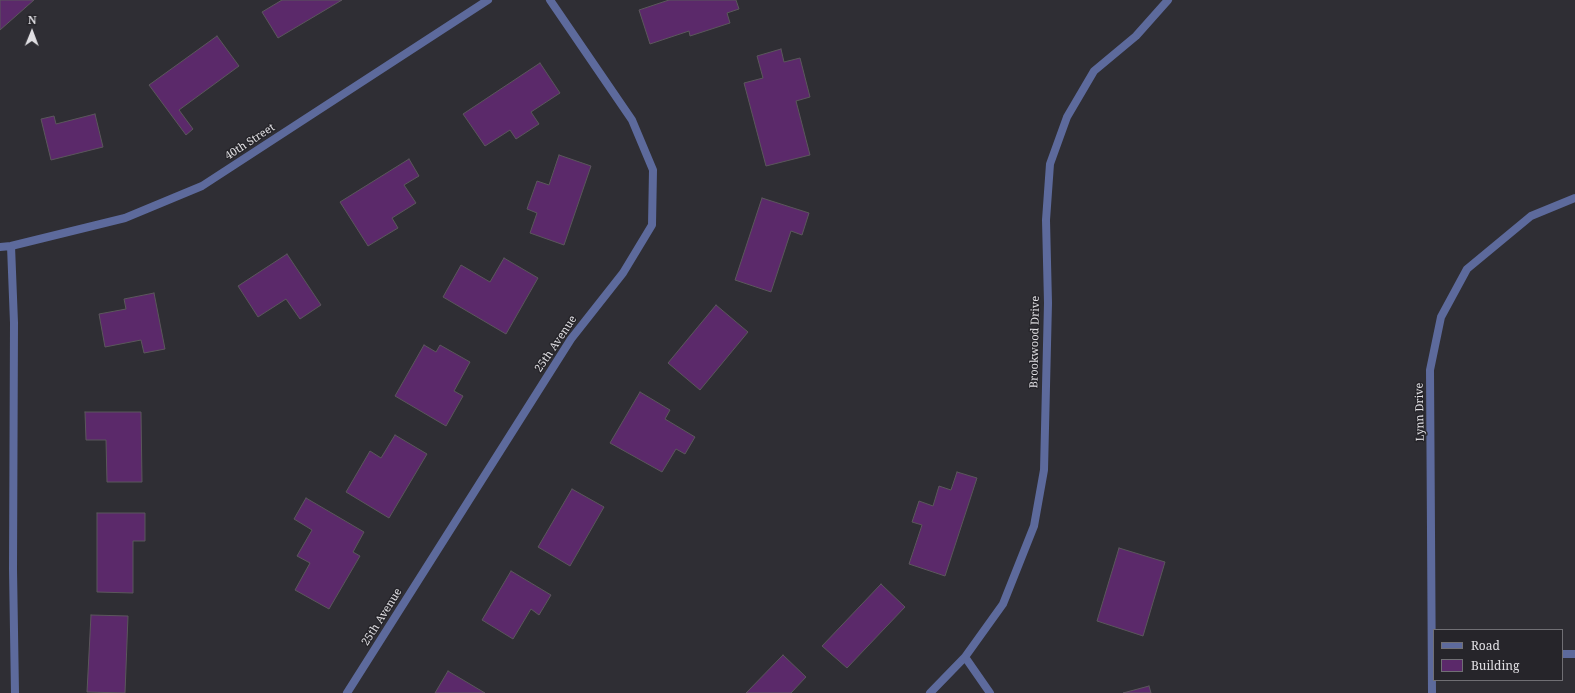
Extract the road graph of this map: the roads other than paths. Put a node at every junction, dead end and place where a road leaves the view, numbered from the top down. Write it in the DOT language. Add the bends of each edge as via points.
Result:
graph roads {
  1 [pos="488,0"];
  2 [pos="550,0"];
  3 [pos="1168,0"];
  4 [pos="1575,198"];
  5 [pos="12,246"];
  6 [pos="0,247"];
  7 [pos="1434,629"];
  8 [pos="1563,654"];
  9 [pos="1575,654"];
  10 [pos="965,657"];
  11 [pos="1433,672"];
  12 [pos="15,693"];
  13 [pos="347,693"];
  14 [pos="930,693"];
  15 [pos="990,693"];
  16 [pos="1432,693"];
  1 -- 5 [label="street, 40th Street" via="202,186 126,218"];
  2 -- 13 [label="street, 25th Avenue" via="632,120 653,170 652,225 623,272 571,339"];
  3 -- 10 [label="street, Brookwood Drive" via="1136,36 1094,71 1067,117 1050,164 1046,220 1048,303 1043,477 1034,526 1003,604"];
  4 -- 7 [label="street, Lynn Drive" via="1531,216 1467,269 1441,317 1430,370"];
  5 -- 6 [label="street, 40th Street"];
  5 -- 12 [label="street"];
  8 -- 9 [label="street"];
  10 -- 14 [label="street, Brookwood Drive"];
  10 -- 15 [label="street"];
  11 -- 16 [label="street, Lynn Drive"];
}
